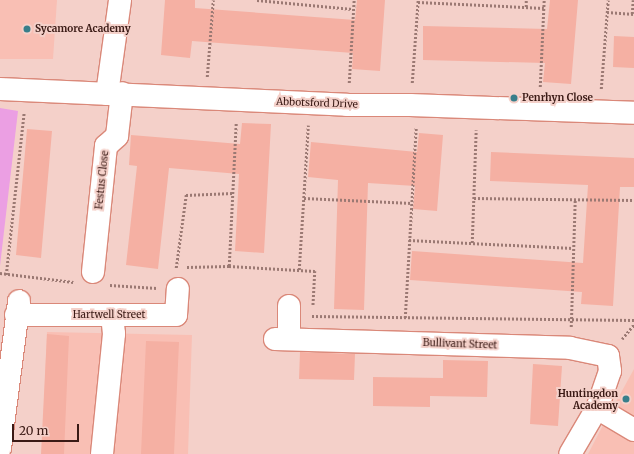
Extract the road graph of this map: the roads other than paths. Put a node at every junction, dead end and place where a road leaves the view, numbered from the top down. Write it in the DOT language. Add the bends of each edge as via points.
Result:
graph roads {
  1 [pos="120,0"];
  2 [pos="0,89"];
  3 [pos="115,93"];
  4 [pos="634,113"];
  5 [pos="93,272"];
  6 [pos="178,289"];
  7 [pos="290,306"];
  8 [pos="112,314"];
  9 [pos="597,408"];
  10 [pos="634,430"];
  11 [pos="0,448"];
  12 [pos="102,454"];
  13 [pos="570,454"];
  1 -- 3 [label="street, Festus Close"];
  2 -- 3 [label="street, Abbotsford Drive"];
  3 -- 4 [label="street, Abbotsford Drive" via="348,105"];
  3 -- 5 [label="street, Festus Close" via="117,136 106,146"];
  6 -- 8 [label="street, Hartwell Street" via="176,315"];
  7 -- 9 [label="street, Bullivant Street" via="282,339 570,348 608,356 610,371"];
  8 -- 11 [label="street, Hartwell Street" via="18,307"];
  8 -- 12 [label="street" via="114,334"];
  9 -- 10 [label="street"];
  9 -- 13 [label="street"];
}
